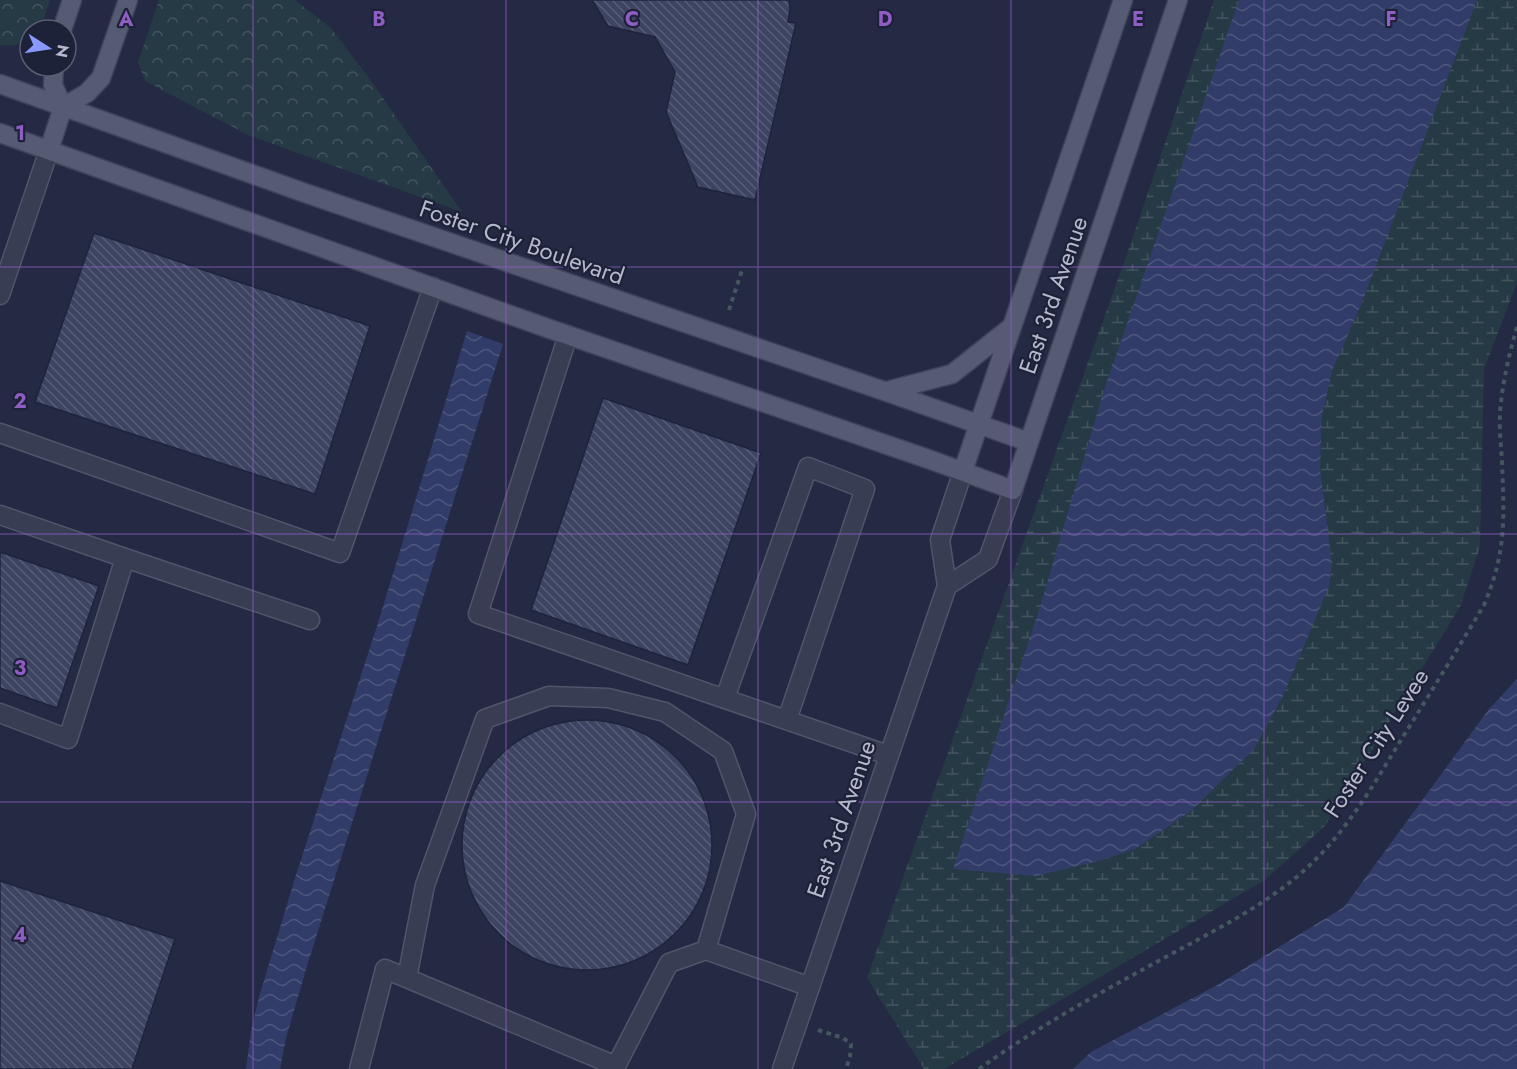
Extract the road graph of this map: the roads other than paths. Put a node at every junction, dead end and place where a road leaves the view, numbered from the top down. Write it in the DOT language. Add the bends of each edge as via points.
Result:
graph roads {
  1 [pos="72,0"];
  2 [pos="128,0"];
  3 [pos="1122,0"];
  4 [pos="1178,0"];
  5 [pos="66,18"];
  6 [pos="53,78"];
  7 [pos="0,84"];
  8 [pos="63,107"];
  9 [pos="0,133"];
  10 [pos="49,150"];
  11 [pos="3,275"];
  12 [pos="433,287"];
  13 [pos="0,295"];
  14 [pos="1010,328"];
  15 [pos="568,335"];
  16 [pos="886,392"];
  17 [pos="979,424"];
  18 [pos="0,433"];
  19 [pos="1029,442"];
  20 [pos="963,471"];
  21 [pos="1013,490"];
  22 [pos="0,515"];
  23 [pos="125,558"];
  24 [pos="947,586"];
  25 [pos="310,620"];
  26 [pos="725,698"];
  27 [pos="0,714"];
  28 [pos="787,720"];
  29 [pos="888,754"];
  30 [pos="706,950"];
  31 [pos="406,978"];
  32 [pos="810,987"];
  33 [pos="616,1067"];
  34 [pos="359,1069"];
  35 [pos="782,1069"];
  1 -- 5 [label="main road"];
  2 -- 8 [label="main road" via="101,78 87,93"];
  3 -- 14 [label="main road, East 3rd Avenue"];
  4 -- 19 [label="main road, East 3rd Avenue"];
  6 -- 8 [label="main road"];
  7 -- 8 [label="main road, Foster City Boulevard"];
  8 -- 10 [label="main road"];
  8 -- 16 [label="main road, Foster City Boulevard"];
  9 -- 10 [label="main road"];
  10 -- 11 [label="street"];
  10 -- 12 [label="main road"];
  11 -- 13 [label="street"];
  12 -- 15 [label="main road"];
  12 -- 18 [label="street" via="340,553"];
  14 -- 16 [label="main road" via="952,374"];
  14 -- 17 [label="main road, East 3rd Avenue"];
  15 -- 20 [label="main road"];
  15 -- 26 [label="street" via="478,614"];
  16 -- 17 [label="main road, Foster City Boulevard"];
  17 -- 19 [label="main road, Foster City Boulevard"];
  17 -- 20 [label="main road, East 3rd Avenue"];
  19 -- 21 [label="main road, East 3rd Avenue"];
  20 -- 21 [label="main road"];
  20 -- 24 [label="street, East 3rd Avenue" via="940,540"];
  21 -- 24 [label="street, East 3rd Avenue" via="988,559"];
  22 -- 23 [label="street"];
  23 -- 25 [label="street"];
  23 -- 27 [label="street" via="68,739"];
  24 -- 29 [label="street, East 3rd Avenue"];
  26 -- 28 [label="street"];
  26 -- 28 [label="street" via="808,468 865,489"];
  28 -- 29 [label="street"];
  29 -- 32 [label="street, East 3rd Avenue"];
  30 -- 31 [label="street" via="746,814 723,751 665,712 608,698 549,696 485,719 425,885"];
  30 -- 32 [label="street"];
  30 -- 33 [label="street" via="669,963"];
  31 -- 33 [label="street"];
  31 -- 34 [label="street" via="385,969"];
  32 -- 35 [label="street, East 3rd Avenue"];
}
